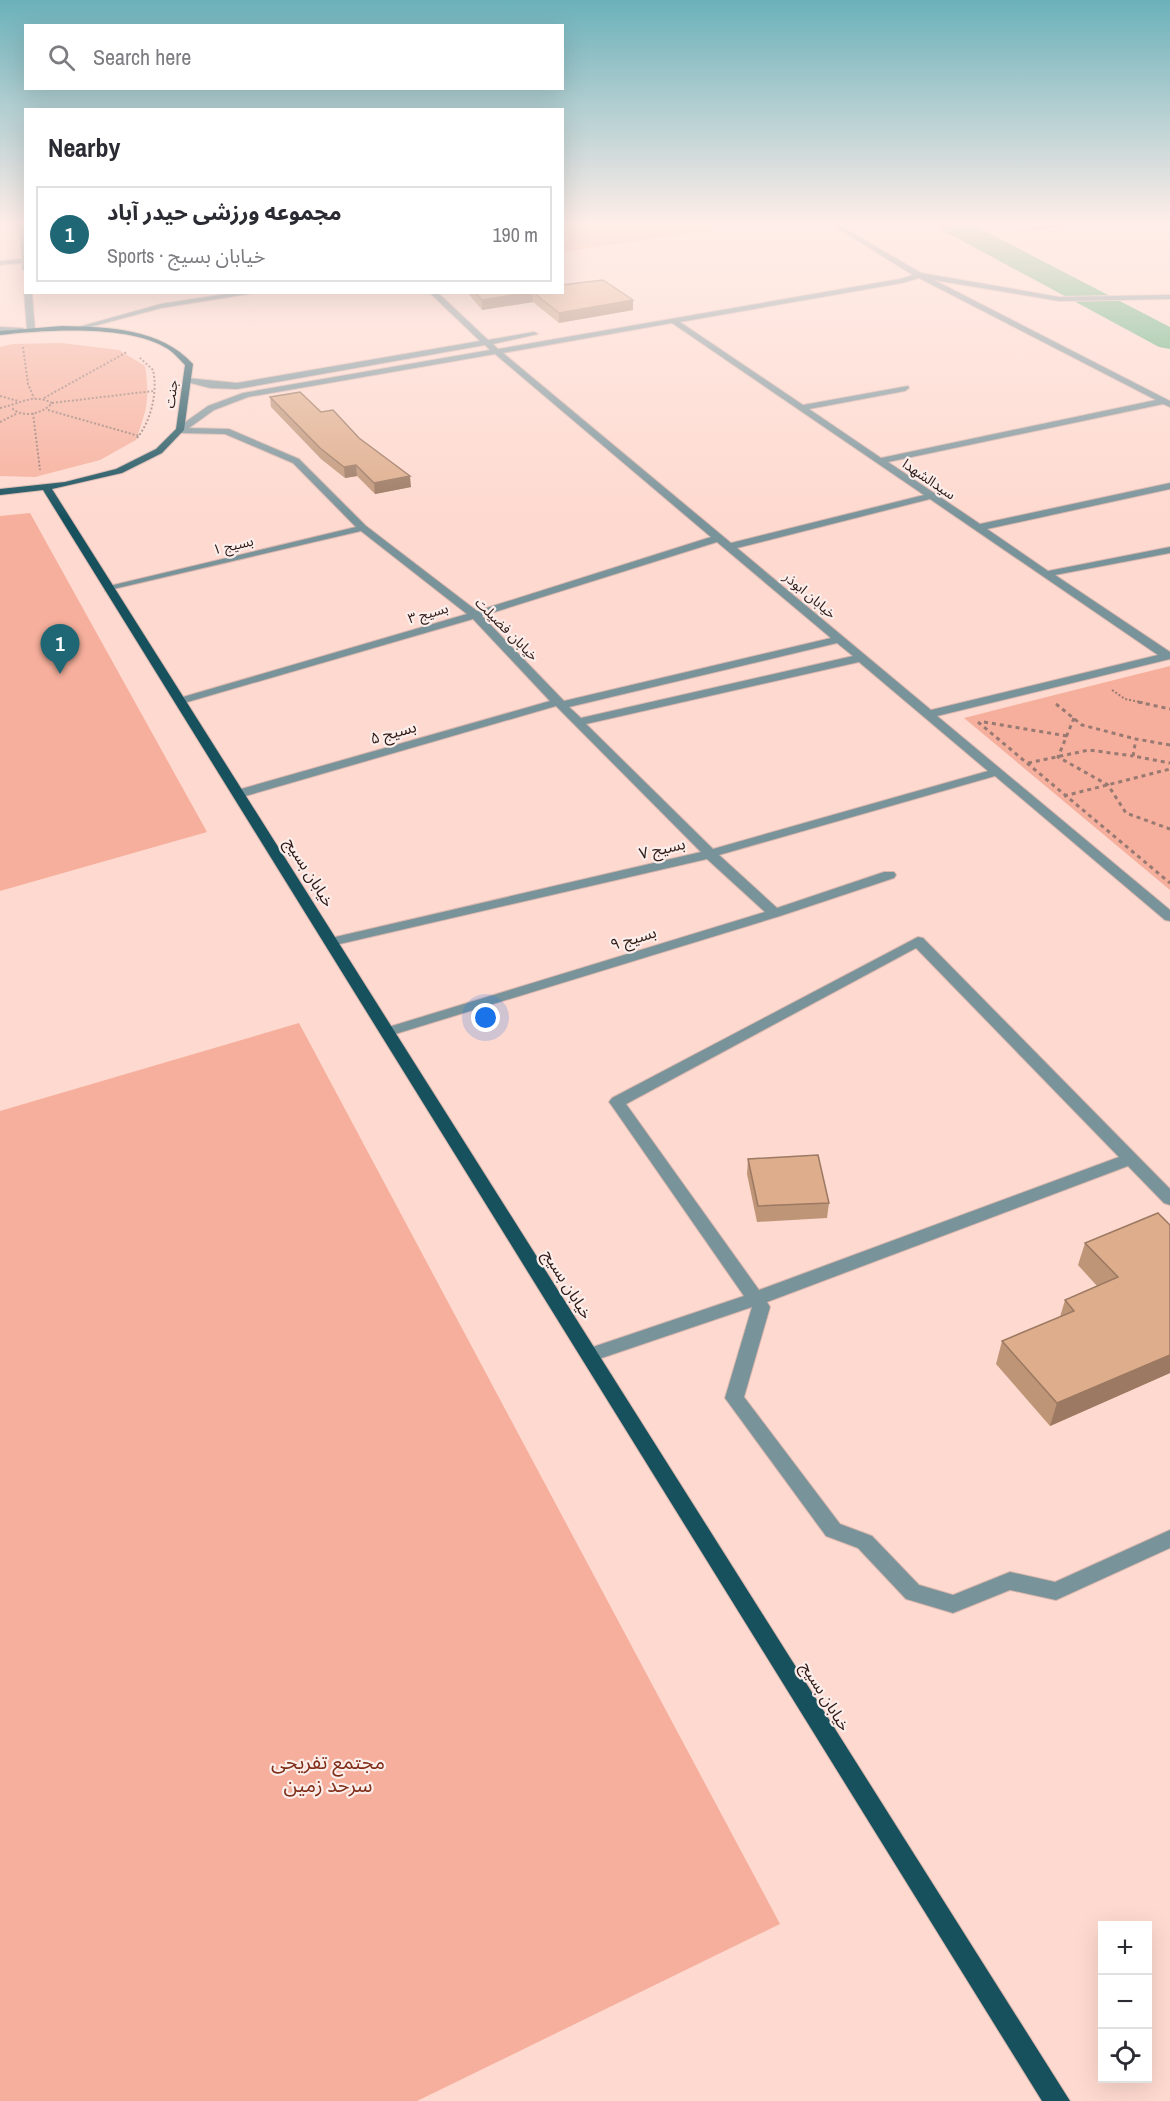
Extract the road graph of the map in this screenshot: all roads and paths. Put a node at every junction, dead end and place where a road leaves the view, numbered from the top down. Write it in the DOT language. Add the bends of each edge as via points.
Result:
graph roads {
  1 [pos="26,323"];
  2 [pos="98,323"];
  3 [pos="465,323"];
  4 [pos="662,323"];
  5 [pos="677,323"];
  6 [pos="1014,323"];
  7 [pos="79,328"];
  8 [pos="26,330"];
  9 [pos="0,331"];
  10 [pos="543,333"];
  11 [pos="485,342"];
  12 [pos="22,344"];
  13 [pos="127,351"];
  14 [pos="496,351"];
  15 [pos="187,381"];
  16 [pos="153,385"];
  17 [pos="905,388"];
  18 [pos="153,391"];
  19 [pos="0,396"];
  20 [pos="34,398"];
  21 [pos="43,399"];
  22 [pos="18,401"];
  23 [pos="1166,402"];
  24 [pos="52,403"];
  25 [pos="11,407"];
  26 [pos="0,408"];
  27 [pos="801,408"];
  28 [pos="46,409"];
  29 [pos="18,413"];
  30 [pos="33,413"];
  31 [pos="0,422"];
  32 [pos="180,430"];
  33 [pos="139,436"];
  34 [pos="134,441"];
  35 [pos="879,461"];
  36 [pos="40,481"];
  37 [pos="1170,486"];
  38 [pos="0,492"];
  39 [pos="931,496"];
  40 [pos="363,528"];
  41 [pos="976,528"];
  42 [pos="718,538"];
  43 [pos="729,547"];
  44 [pos="1170,550"];
  45 [pos="1047,574"];
  46 [pos="110,589"];
  47 [pos="475,615"];
  48 [pos="839,639"];
  49 [pos="1168,655"];
  50 [pos="861,658"];
  51 [pos="1107,687"];
  52 [pos="180,701"];
  53 [pos="1053,701"];
  54 [pos="560,704"];
  55 [pos="1170,709"];
  56 [pos="933,718"];
  57 [pos="1074,718"];
  58 [pos="978,721"];
  59 [pos="578,722"];
  60 [pos="1066,736"];
  61 [pos="1136,739"];
  62 [pos="1170,745"];
  63 [pos="1133,756"];
  64 [pos="1058,757"];
  65 [pos="1159,761"];
  66 [pos="1028,763"];
  67 [pos="1170,763"];
  68 [pos="1170,770"];
  69 [pos="997,772"];
  70 [pos="1108,785"];
  71 [pos="238,794"];
  72 [pos="1066,795"];
  73 [pos="1035,803"];
  74 [pos="1170,829"];
  75 [pos="710,854"];
  76 [pos="889,875"];
  77 [pos="1170,883"];
  78 [pos="775,914"];
  79 [pos="1170,917"];
  80 [pos="331,942"];
  81 [pos="387,1032"];
  82 [pos="1131,1159"];
  83 [pos="1170,1199"];
  84 [pos="755,1299"];
  85 [pos="590,1355"];
  86 [pos="1170,1539"];
  87 [pos="1057,2101"];
  1 -- 8 [label="street"];
  2 -- 7 [label="street"];
  3 -- 11 [label="street, خیابان ابوذر"];
  4 -- 14 [label="street"];
  5 -- 27 [label="street, سیدالشهدا"];
  6 -- 23 [label="street"];
  7 -- 8 [label="main road, جنت"];
  7 -- 15 [label="main road, جنت" via="130,334 168,346 189,364"];
  8 -- 9 [label="main road, جنت"];
  10 -- 11 [label="street"];
  11 -- 14 [label="street, خیابان ابوذر"];
  11 -- 15 [label="street" via="237,386"];
  12 -- 20 [label="path"];
  13 -- 21 [label="path"];
  14 -- 32 [label="street" via="246,395 211,408"];
  14 -- 42 [label="street, خیابان ابوذر"];
  15 -- 32 [label="main road, جنت"];
  16 -- 18 [label="path"];
  17 -- 27 [label="street"];
  18 -- 24 [label="path"];
  18 -- 33 [label="path" via="144,432"];
  19 -- 22 [label="path"];
  20 -- 21 [label="path"];
  20 -- 22 [label="path"];
  21 -- 24 [label="path"];
  22 -- 25 [label="path"];
  23 -- 35 [label="street"];
  24 -- 28 [label="path"];
  25 -- 26 [label="path"];
  25 -- 29 [label="path"];
  27 -- 35 [label="street, سیدالشهدا"];
  28 -- 30 [label="path"];
  28 -- 33 [label="path"];
  29 -- 30 [label="path"];
  29 -- 31 [label="path"];
  30 -- 36 [label="path"];
  32 -- 36 [label="main road, جنت" via="159,451 119,471 65,485"];
  32 -- 40 [label="street, خیابان فضیلت" via="226,431 296,461"];
  33 -- 34 [label="path"];
  35 -- 39 [label="street, سیدالشهدا"];
  36 -- 38 [label="main road, جنت"];
  36 -- 46 [label="main road, خیابان بسیج"];
  37 -- 41 [label="street"];
  39 -- 41 [label="street, سیدالشهدا"];
  39 -- 43 [label="street"];
  40 -- 46 [label="street, بسیج ۱"];
  40 -- 47 [label="street, خیابان فضیلت"];
  41 -- 45 [label="street, سیدالشهدا"];
  42 -- 43 [label="street, خیابان ابوذر"];
  42 -- 47 [label="street, بسیج ۳"];
  43 -- 48 [label="street, خیابان ابوذر"];
  44 -- 45 [label="street"];
  45 -- 49 [label="street, سیدالشهدا"];
  46 -- 52 [label="main road, خیابان بسیج"];
  47 -- 52 [label="street, بسیج ۳"];
  47 -- 54 [label="street, خیابان فضیلت"];
  48 -- 50 [label="street, خیابان ابوذر"];
  48 -- 54 [label="street, بسیج ۵"];
  49 -- 56 [label="street"];
  50 -- 56 [label="street, خیابان ابوذر"];
  50 -- 59 [label="street"];
  51 -- 55 [label="path" via="1125,699"];
  52 -- 71 [label="main road, خیابان بسیج"];
  53 -- 57 [label="path"];
  54 -- 59 [label="street, خیابان فضیلت"];
  54 -- 71 [label="street, بسیج ۵"];
  56 -- 58 [label="path"];
  56 -- 69 [label="street, خیابان ابوذر"];
  57 -- 60 [label="path"];
  57 -- 61 [label="path" via="1082,725"];
  58 -- 60 [label="path"];
  58 -- 66 [label="path"];
  59 -- 75 [label="street, خیابان فضیلت"];
  60 -- 64 [label="path"];
  61 -- 62 [label="path"];
  61 -- 63 [label="path"];
  63 -- 64 [label="path" via="1089,750"];
  63 -- 65 [label="path"];
  64 -- 66 [label="path"];
  64 -- 70 [label="path"];
  65 -- 67 [label="path"];
  65 -- 68 [label="path"];
  66 -- 72 [label="path"];
  68 -- 70 [label="path"];
  69 -- 73 [label="street, خیابان ابوذر"];
  69 -- 75 [label="street, بسیج ۷"];
  70 -- 72 [label="path"];
  70 -- 74 [label="path" via="1126,813"];
  71 -- 80 [label="main road, خیابان بسیج"];
  72 -- 73 [label="path"];
  72 -- 77 [label="path"];
  73 -- 79 [label="street, خیابان ابوذر"];
  75 -- 78 [label="street, خیابان فضیلت"];
  75 -- 80 [label="street, بسیج ۷"];
  76 -- 78 [label="street, بسیج ۹"];
  78 -- 81 [label="street, بسیج ۹"];
  80 -- 81 [label="main road, خیابان بسیج"];
  81 -- 85 [label="main road, خیابان بسیج"];
  82 -- 83 [label="street"];
  82 -- 84 [label="street"];
  82 -- 84 [label="street" via="918,941 617,1102"];
  84 -- 85 [label="street"];
  84 -- 86 [label="street" via="761,1307 734,1398 833,1530 865,1542 913,1592 953,1604 1010,1581 1056,1591"];
  85 -- 87 [label="main road, خیابان بسیج"];
}
